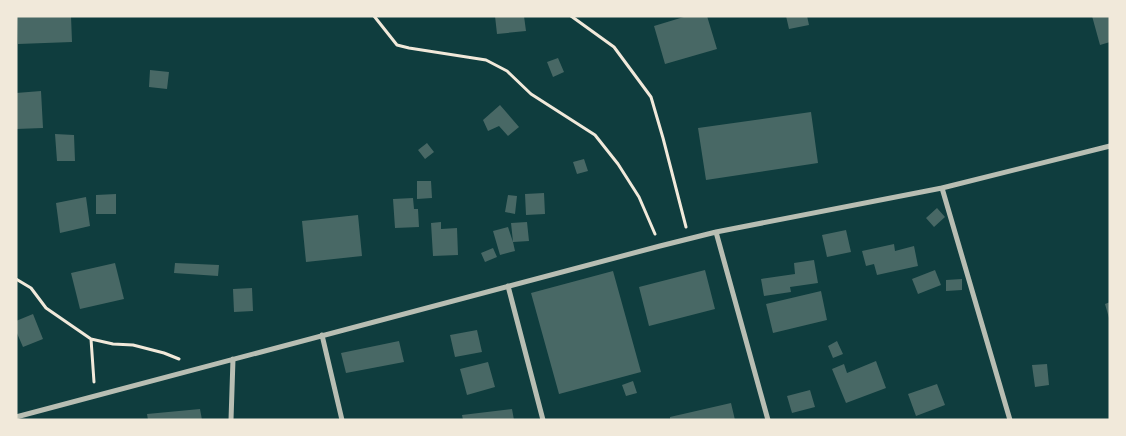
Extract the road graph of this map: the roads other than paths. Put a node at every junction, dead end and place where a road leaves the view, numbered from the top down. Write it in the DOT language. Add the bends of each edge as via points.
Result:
graph roads {
  1 [pos="1110,146"];
  2 [pos="942,188"];
  3 [pos="716,232"];
  4 [pos="508,286"];
  5 [pos="322,335"];
  6 [pos="233,359"];
  7 [pos="16,417"];
  8 [pos="231,420"];
  9 [pos="342,420"];
  10 [pos="543,420"];
  11 [pos="768,420"];
  12 [pos="1010,420"];
  1 -- 2 [label="street"];
  2 -- 3 [label="street"];
  2 -- 12 [label="street"];
  3 -- 4 [label="street"];
  3 -- 11 [label="street"];
  4 -- 5 [label="street"];
  4 -- 10 [label="street"];
  5 -- 6 [label="street"];
  5 -- 9 [label="street"];
  6 -- 7 [label="street"];
  6 -- 8 [label="street"];
}
